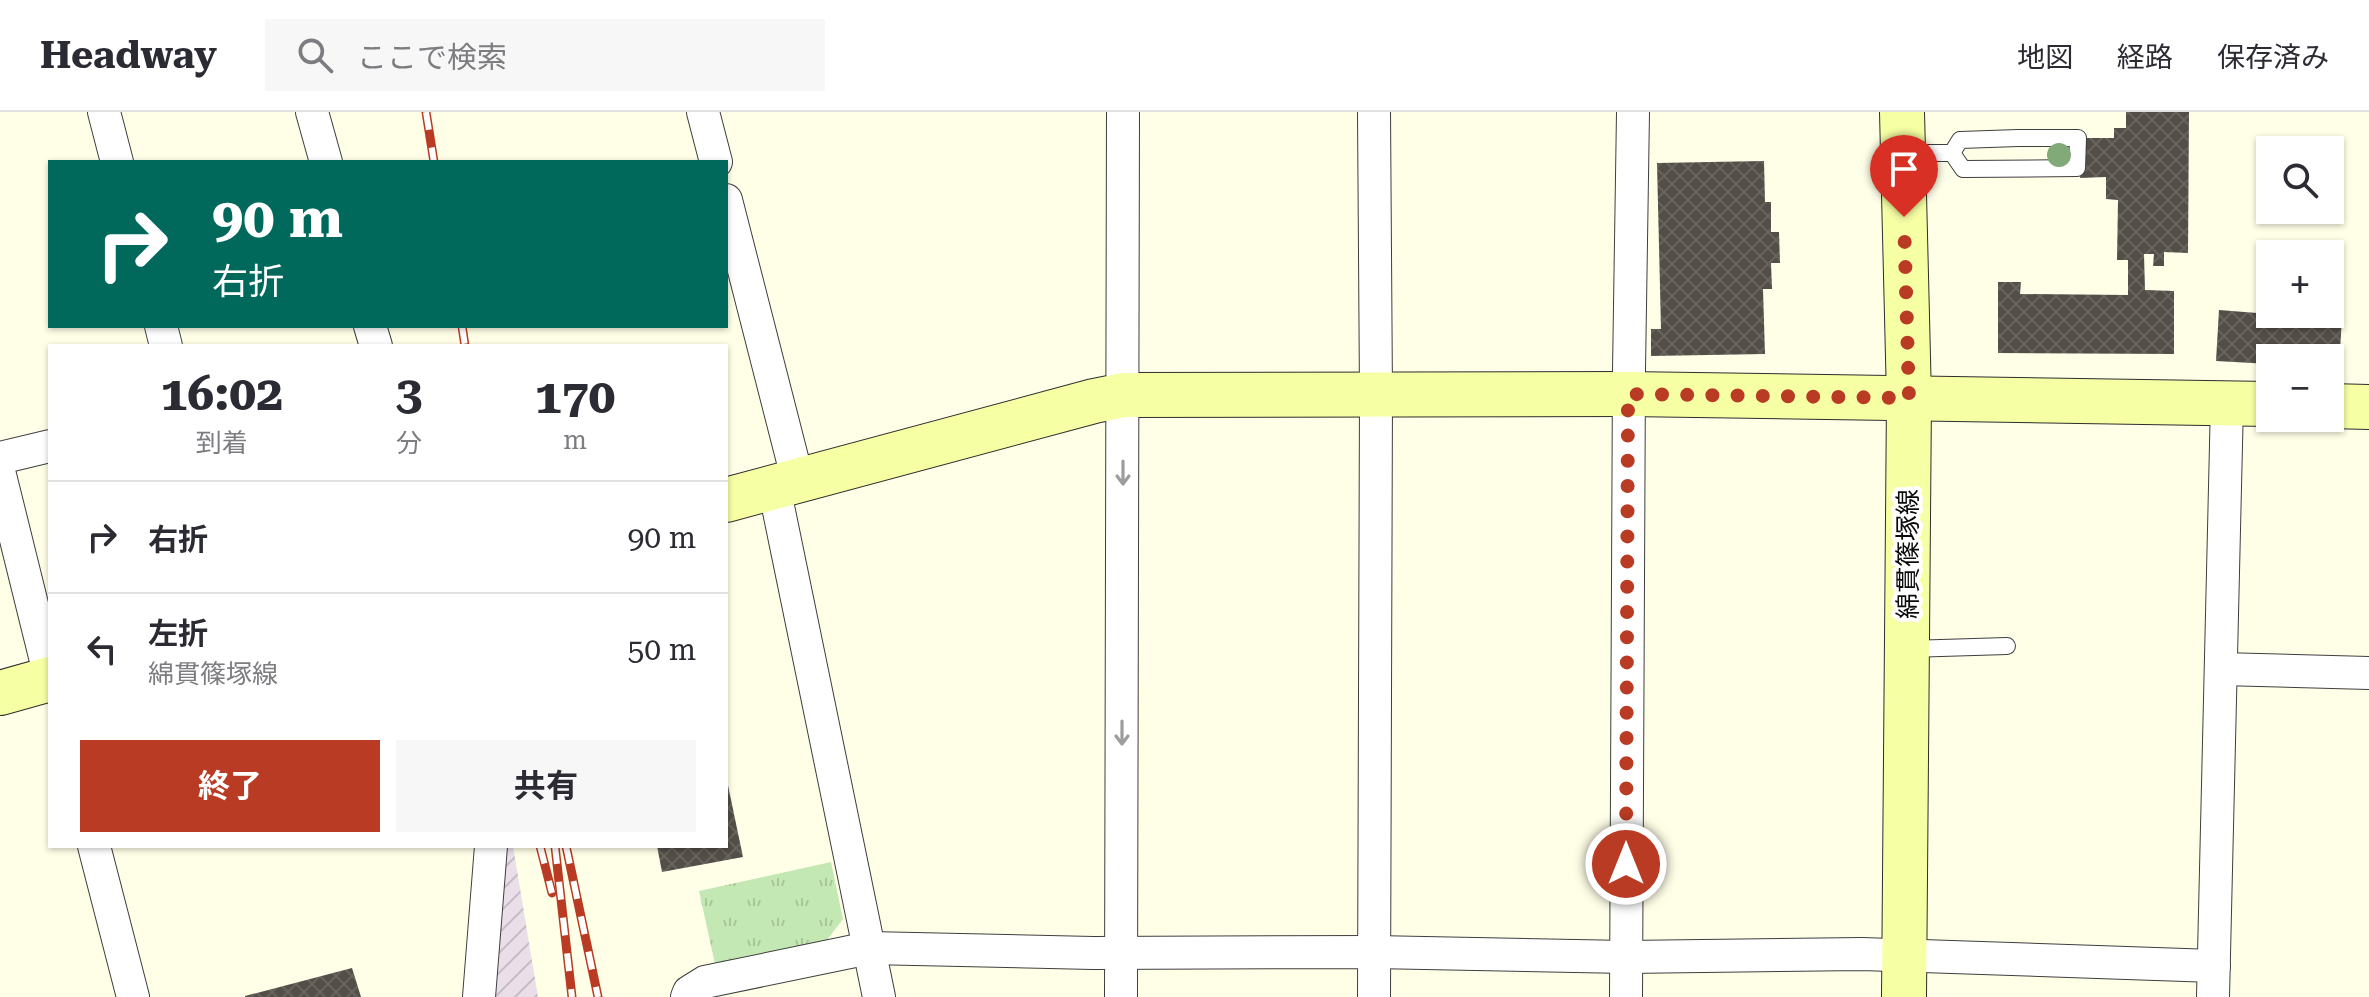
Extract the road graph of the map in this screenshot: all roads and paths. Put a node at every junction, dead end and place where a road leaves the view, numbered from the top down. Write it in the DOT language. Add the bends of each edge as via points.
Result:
graph roads {
  1 [pos="104,112"];
  2 [pos="312,112"];
  3 [pos="703,112"];
  4 [pos="1123,112"];
  5 [pos="1374,112"];
  6 [pos="1633,112"];
  7 [pos="1902,133"];
  8 [pos="1952,153"];
  9 [pos="116,160"];
  10 [pos="325,160"];
  11 [pos="715,160"];
  12 [pos="728,209"];
  13 [pos="1628,394"];
  14 [pos="1124,395"];
  15 [pos="1376,395"];
  16 [pos="1909,398"];
  17 [pos="2227,402"];
  18 [pos="2256,403"];
  19 [pos="2344,406"];
  20 [pos="2369,407"];
  21 [pos="48,446"];
  22 [pos="0,458"];
  23 [pos="0,475"];
  24 [pos="786,484"];
  25 [pos="728,499"];
  26 [pos="2007,646"];
  27 [pos="1907,649"];
  28 [pos="2221,669"];
  29 [pos="48,670"];
  30 [pos="2369,673"];
  31 [pos="48,679"];
  32 [pos="0,693"];
  33 [pos="95,848"];
  34 [pos="491,848"];
  35 [pos="869,948"];
  36 [pos="1374,952"];
  37 [pos="1121,953"];
  38 [pos="1626,957"];
  39 [pos="1904,977"];
  40 [pos="2213,981"];
  41 [pos="133,997"];
  42 [pos="479,997"];
  43 [pos="687,997"];
  44 [pos="879,997"];
  45 [pos="1121,997"];
  46 [pos="1374,997"];
  47 [pos="1626,997"];
  1 -- 9 [label="street"];
  2 -- 10 [label="street"];
  3 -- 11 [label="street"];
  4 -- 14 [label="street"];
  5 -- 15 [label="street"];
  6 -- 13 [label="street"];
  7 -- 8 [label="lane"];
  7 -- 16 [label="street, 綿貫篠塚線"];
  8 -- 8 [label="lane" via="1960,140 2078,138 2077,168 1963,169"];
  12 -- 24 [label="street"];
  13 -- 15 [label="street"];
  13 -- 16 [label="street"];
  13 -- 38 [label="street"];
  14 -- 15 [label="street"];
  14 -- 24 [label="street"];
  14 -- 37 [label="street, one-way"];
  15 -- 36 [label="street"];
  16 -- 17 [label="street"];
  16 -- 27 [label="street, 綿貫篠塚線"];
  17 -- 18 [label="street"];
  17 -- 28 [label="street"];
  19 -- 20 [label="street"];
  21 -- 22 [label="street"];
  23 -- 29 [label="street"];
  24 -- 25 [label="street"];
  24 -- 35 [label="street"];
  26 -- 27 [label="lane"];
  27 -- 39 [label="street, 綿貫篠塚線"];
  28 -- 30 [label="street"];
  28 -- 40 [label="street"];
  31 -- 32 [label="street"];
  33 -- 41 [label="street"];
  34 -- 42 [label="street"];
  35 -- 37 [label="street"];
  35 -- 43 [label="street" via="705,982"];
  35 -- 44 [label="street"];
  36 -- 37 [label="street"];
  36 -- 38 [label="street"];
  36 -- 46 [label="street"];
  37 -- 45 [label="street"];
  38 -- 39 [label="street" via="1862,954"];
  38 -- 47 [label="street"];
  39 -- 40 [label="street"];
}
